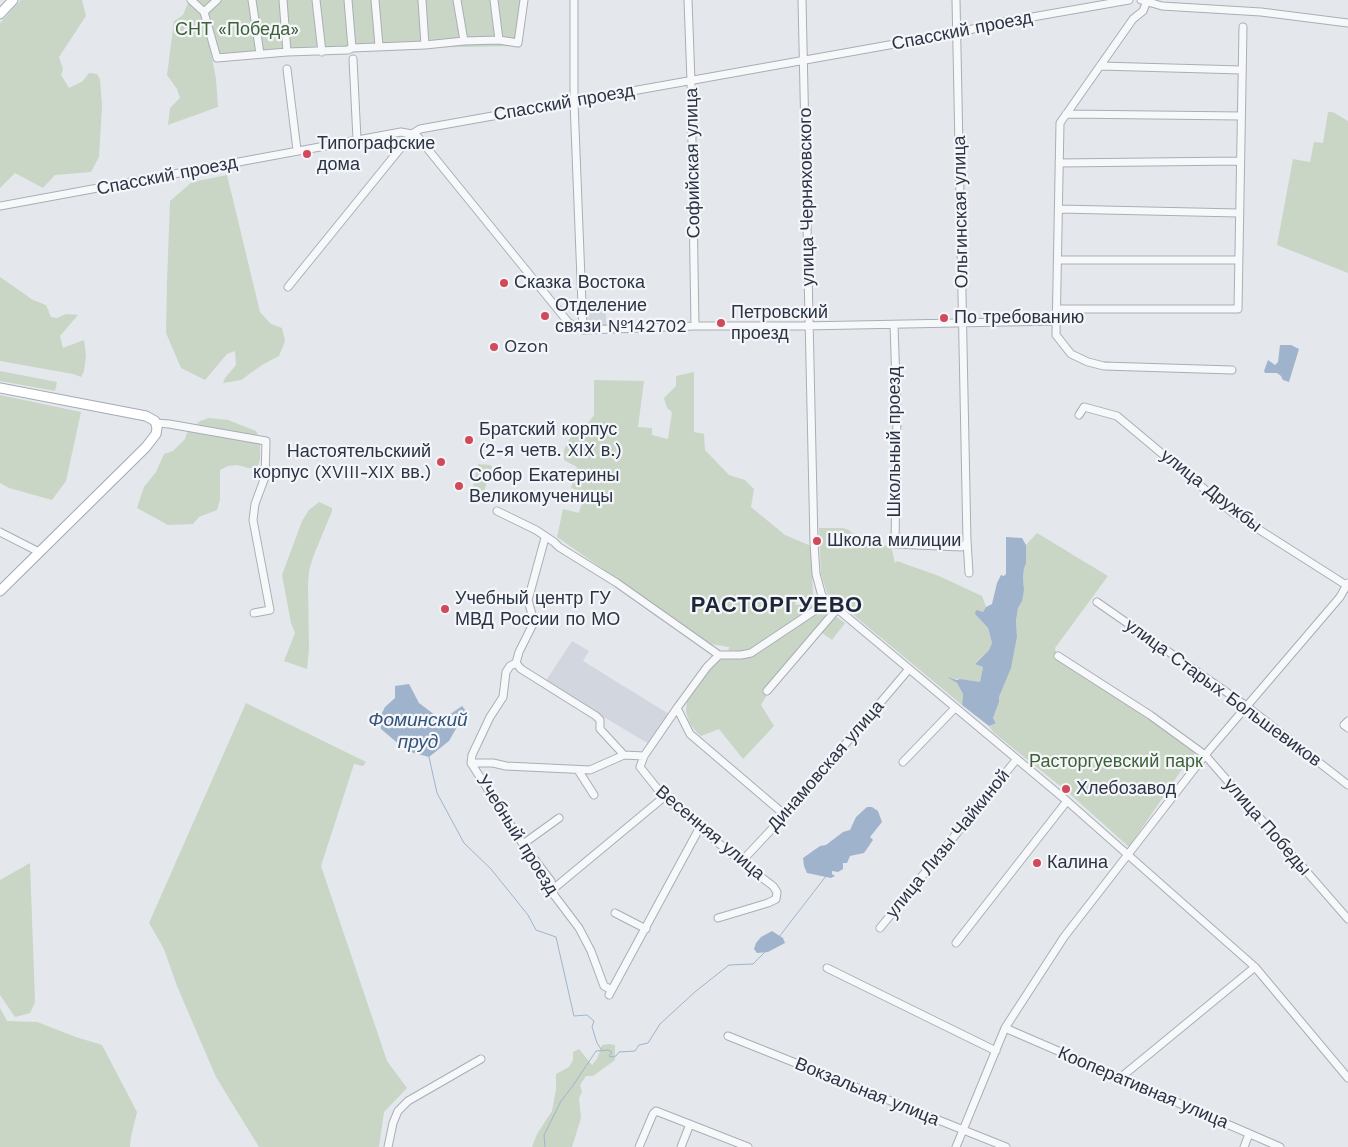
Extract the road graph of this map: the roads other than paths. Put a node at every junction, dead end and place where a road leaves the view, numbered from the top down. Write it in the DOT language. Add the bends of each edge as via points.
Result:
graph roads {
  1 [pos="13,0"];
  2 [pos="191,0"];
  3 [pos="217,0"];
  4 [pos="252,0"];
  5 [pos="283,0"];
  6 [pos="316,0"];
  7 [pos="348,0"];
  8 [pos="375,0"];
  9 [pos="422,0"];
  10 [pos="458,0"];
  11 [pos="494,0"];
  12 [pos="524,0"];
  13 [pos="574,0"];
  14 [pos="688,0"];
  15 [pos="802,0"];
  16 [pos="956,0"];
  17 [pos="1129,0"];
  18 [pos="1144,1"];
  19 [pos="204,12"];
  20 [pos="0,14"];
  21 [pos="1348,23"];
  22 [pos="1243,27"];
  23 [pos="956,33"];
  24 [pos="499,40"];
  25 [pos="464,41"];
  26 [pos="425,45"];
  27 [pos="379,46"];
  28 [pos="350,49"];
  29 [pos="287,52"];
  30 [pos="322,52"];
  31 [pos="260,54"];
  32 [pos="353,59"];
  33 [pos="804,61"];
  34 [pos="1100,66"];
  35 [pos="287,69"];
  36 [pos="1242,70"];
  37 [pos="691,81"];
  38 [pos="574,102"];
  39 [pos="1066,114"];
  40 [pos="1241,116"];
  41 [pos="412,134"];
  42 [pos="357,139"];
  43 [pos="297,150"];
  44 [pos="1239,161"];
  45 [pos="1060,163"];
  46 [pos="0,206"];
  47 [pos="1059,209"];
  48 [pos="1238,213"];
  49 [pos="1058,260"];
  50 [pos="1238,260"];
  51 [pos="288,287"];
  52 [pos="1057,309"];
  53 [pos="1057,321"];
  54 [pos="964,323"];
  55 [pos="894,325"];
  56 [pos="695,326"];
  57 [pos="810,326"];
  58 [pos="583,330"];
  59 [pos="1232,370"];
  60 [pos="0,388"];
  61 [pos="1079,415"];
  62 [pos="156,423"];
  63 [pos="497,511"];
  64 [pos="0,532"];
  65 [pos="545,538"];
  66 [pos="966,541"];
  67 [pos="38,552"];
  68 [pos="968,574"];
  69 [pos="1347,584"];
  70 [pos="0,591"];
  71 [pos="1340,598"];
  72 [pos="828,601"];
  73 [pos="1348,601"];
  74 [pos="1097,602"];
  75 [pos="837,609"];
  76 [pos="254,613"];
  77 [pos="719,654"];
  78 [pos="1058,656"];
  79 [pos="516,663"];
  80 [pos="909,669"];
  81 [pos="767,691"];
  82 [pos="677,708"];
  83 [pos="955,708"];
  84 [pos="1247,708"];
  85 [pos="624,755"];
  86 [pos="1205,755"];
  87 [pos="644,756"];
  88 [pos="1016,760"];
  89 [pos="903,762"];
  90 [pos="472,763"];
  91 [pos="578,770"];
  92 [pos="1348,785"];
  93 [pos="594,795"];
  94 [pos="664,797"];
  95 [pos="1067,801"];
  96 [pos="785,816"];
  97 [pos="560,818"];
  98 [pos="700,827"];
  99 [pos="523,844"];
  100 [pos="1128,854"];
  101 [pos="741,862"];
  102 [pos="552,890"];
  103 [pos="615,913"];
  104 [pos="718,918"];
  105 [pos="1348,919"];
  106 [pos="880,928"];
  107 [pos="646,929"];
  108 [pos="956,943"];
  109 [pos="1255,967"];
  110 [pos="827,968"];
  111 [pos="1005,1028"];
  112 [pos="728,1036"];
  113 [pos="996,1050"];
  114 [pos="481,1059"];
  115 [pos="1120,1078"];
  116 [pos="1348,1078"];
  117 [pos="690,1124"];
  118 [pos="963,1130"];
  119 [pos="1249,1134"];
  120 [pos="388,1147"];
  121 [pos="639,1147"];
  122 [pos="681,1147"];
  123 [pos="748,1147"];
  124 [pos="956,1147"];
  125 [pos="1006,1147"];
  126 [pos="1244,1147"];
  127 [pos="1280,1147"];
  1 -- 20 [label="main road"];
  2 -- 19 [label="street"];
  3 -- 19 [label="street"];
  4 -- 31 [label="street"];
  5 -- 29 [label="street"];
  6 -- 30 [label="street"];
  7 -- 28 [label="street"];
  8 -- 27 [label="street"];
  9 -- 26 [label="street"];
  10 -- 25 [label="street"];
  11 -- 24 [label="street"];
  12 -- 24 [label="street" via="518,43"];
  13 -- 38 [label="street"];
  14 -- 37 [label="street, Софийская улица"];
  15 -- 33 [label="street, улица Черняховского"];
  16 -- 23 [label="street, Ольгинская улица"];
  17 -- 23 [label="street, Спасский проезд"];
  18 -- 21 [label="street" via="1162,6 1262,12"];
  18 -- 34 [label="street" via="1143,11 1133,18"];
  19 -- 31 [label="street" via="217,58"];
  22 -- 36 [label="street"];
  23 -- 33 [label="street, Спасский проезд"];
  23 -- 54 [label="street, Ольгинская улица"];
  24 -- 25 [label="street"];
  25 -- 26 [label="street"];
  26 -- 27 [label="street"];
  27 -- 28 [label="street"];
  28 -- 30 [label="street"];
  29 -- 30 [label="street"];
  29 -- 31 [label="street"];
  32 -- 42 [label="street"];
  33 -- 37 [label="street, Спасский проезд"];
  33 -- 57 [label="street, улица Черняховского"];
  34 -- 36 [label="street"];
  34 -- 39 [label="street"];
  35 -- 43 [label="street"];
  36 -- 40 [label="street"];
  37 -- 38 [label="street, Спасский проезд"];
  37 -- 56 [label="street, Софийская улица"];
  38 -- 41 [label="street, Спасский проезд" via="420,129"];
  38 -- 58 [label="street"];
  39 -- 40 [label="street"];
  39 -- 45 [label="street" via="1060,123"];
  40 -- 44 [label="street"];
  41 -- 42 [label="street, Спасский проезд" via="401,132"];
  41 -- 51 [label="street"];
  41 -- 58 [label="street" via="418,137 568,322"];
  42 -- 43 [label="street, Спасский проезд"];
  43 -- 46 [label="street, Спасский проезд"];
  44 -- 45 [label="street"];
  44 -- 48 [label="street"];
  45 -- 47 [label="street"];
  47 -- 48 [label="street"];
  47 -- 49 [label="street"];
  48 -- 50 [label="street"];
  49 -- 50 [label="street"];
  49 -- 52 [label="street"];
  50 -- 52 [label="street" via="1238,309"];
  52 -- 53 [label="street"];
  53 -- 54 [label="street"];
  53 -- 59 [label="street" via="1056,336 1071,354 1088,362 1104,366"];
  54 -- 55 [label="street"];
  54 -- 66 [label="street, Ольгинская улица"];
  55 -- 57 [label="street"];
  55 -- 66 [label="street, Школьный проезд" via="897,413 895,544 961,547"];
  56 -- 57 [label="street"];
  56 -- 58 [label="street"];
  57 -- 72 [label="street, улица Черняховского" via="816,574 822,596"];
  60 -- 62 [label="main road" via="133,414"];
  61 -- 69 [label="street, улица Дружбы" via="1084,406 1117,416 1233,513"];
  62 -- 67 [label="main road" via="156,434 152,440"];
  62 -- 76 [label="street" via="266,441 265,477 253,520 270,610"];
  63 -- 65 [label="street" via="536,530"];
  64 -- 67 [label="street"];
  65 -- 77 [label="street"];
  65 -- 79 [label="street, Учебный проезд" via="528,600 534,622"];
  66 -- 68 [label="street, Ольгинская улица"];
  67 -- 70 [label="main road"];
  69 -- 71 [label="street"];
  71 -- 73 [label="street"];
  71 -- 84 [label="street"];
  72 -- 75 [label="street"];
  72 -- 77 [label="street" via="752,653"];
  74 -- 84 [label="street, улица Старых Большевиков"];
  75 -- 80 [label="street"];
  75 -- 81 [label="street"];
  77 -- 82 [label="street"];
  78 -- 86 [label="street, улица Победы"];
  79 -- 85 [label="street" via="596,716 600,720 600,729"];
  79 -- 90 [label="street, Учебный проезд" via="506,672 503,697 472,755"];
  80 -- 83 [label="street"];
  80 -- 96 [label="street, Динамовская улица"];
  82 -- 87 [label="street"];
  82 -- 96 [label="street" via="690,734"];
  83 -- 88 [label="street"];
  83 -- 89 [label="street"];
  84 -- 86 [label="street"];
  84 -- 92 [label="street, улица Старых Большевиков"];
  85 -- 87 [label="street"];
  85 -- 91 [label="street" via="590,770"];
  86 -- 100 [label="street"];
  86 -- 105 [label="street, улица Победы"];
  87 -- 94 [label="street, Весенняя улица" via="640,767"];
  88 -- 95 [label="street"];
  88 -- 106 [label="street, улица Лизы Чайкиной"];
  90 -- 91 [label="street"];
  90 -- 99 [label="street, Учебный проезд"];
  91 -- 93 [label="street"];
  94 -- 98 [label="street, Весенняя улица"];
  94 -- 102 [label="street"];
  95 -- 100 [label="street"];
  95 -- 108 [label="street"];
  96 -- 101 [label="street, Динамовская улица"];
  97 -- 99 [label="street"];
  98 -- 101 [label="street, Весенняя улица"];
  98 -- 107 [label="street"];
  99 -- 102 [label="street, Учебный проезд" via="551,881"];
  100 -- 109 [label="street"];
  100 -- 111 [label="street" via="1064,937"];
  101 -- 104 [label="street, Весенняя улица" via="773,886 777,892 776,899"];
  102 -- 107 [label="street, Учебный проезд" via="579,928 609,992"];
  103 -- 107 [label="street"];
  109 -- 115 [label="street"];
  109 -- 116 [label="street"];
  110 -- 113 [label="street"];
  111 -- 113 [label="street"];
  111 -- 115 [label="street, Кооперативная улица"];
  112 -- 118 [label="street, Вокзальная улица"];
  113 -- 118 [label="street"];
  114 -- 120 [label="street" via="408,1101 398,1111"];
  115 -- 119 [label="street, Кооперативная улица"];
  117 -- 121 [label="street" via="656,1111"];
  117 -- 122 [label="street"];
  117 -- 123 [label="street"];
  118 -- 124 [label="street"];
  118 -- 125 [label="street, Вокзальная улица"];
  119 -- 126 [label="street"];
  119 -- 127 [label="street, Кооперативная улица"];
}
